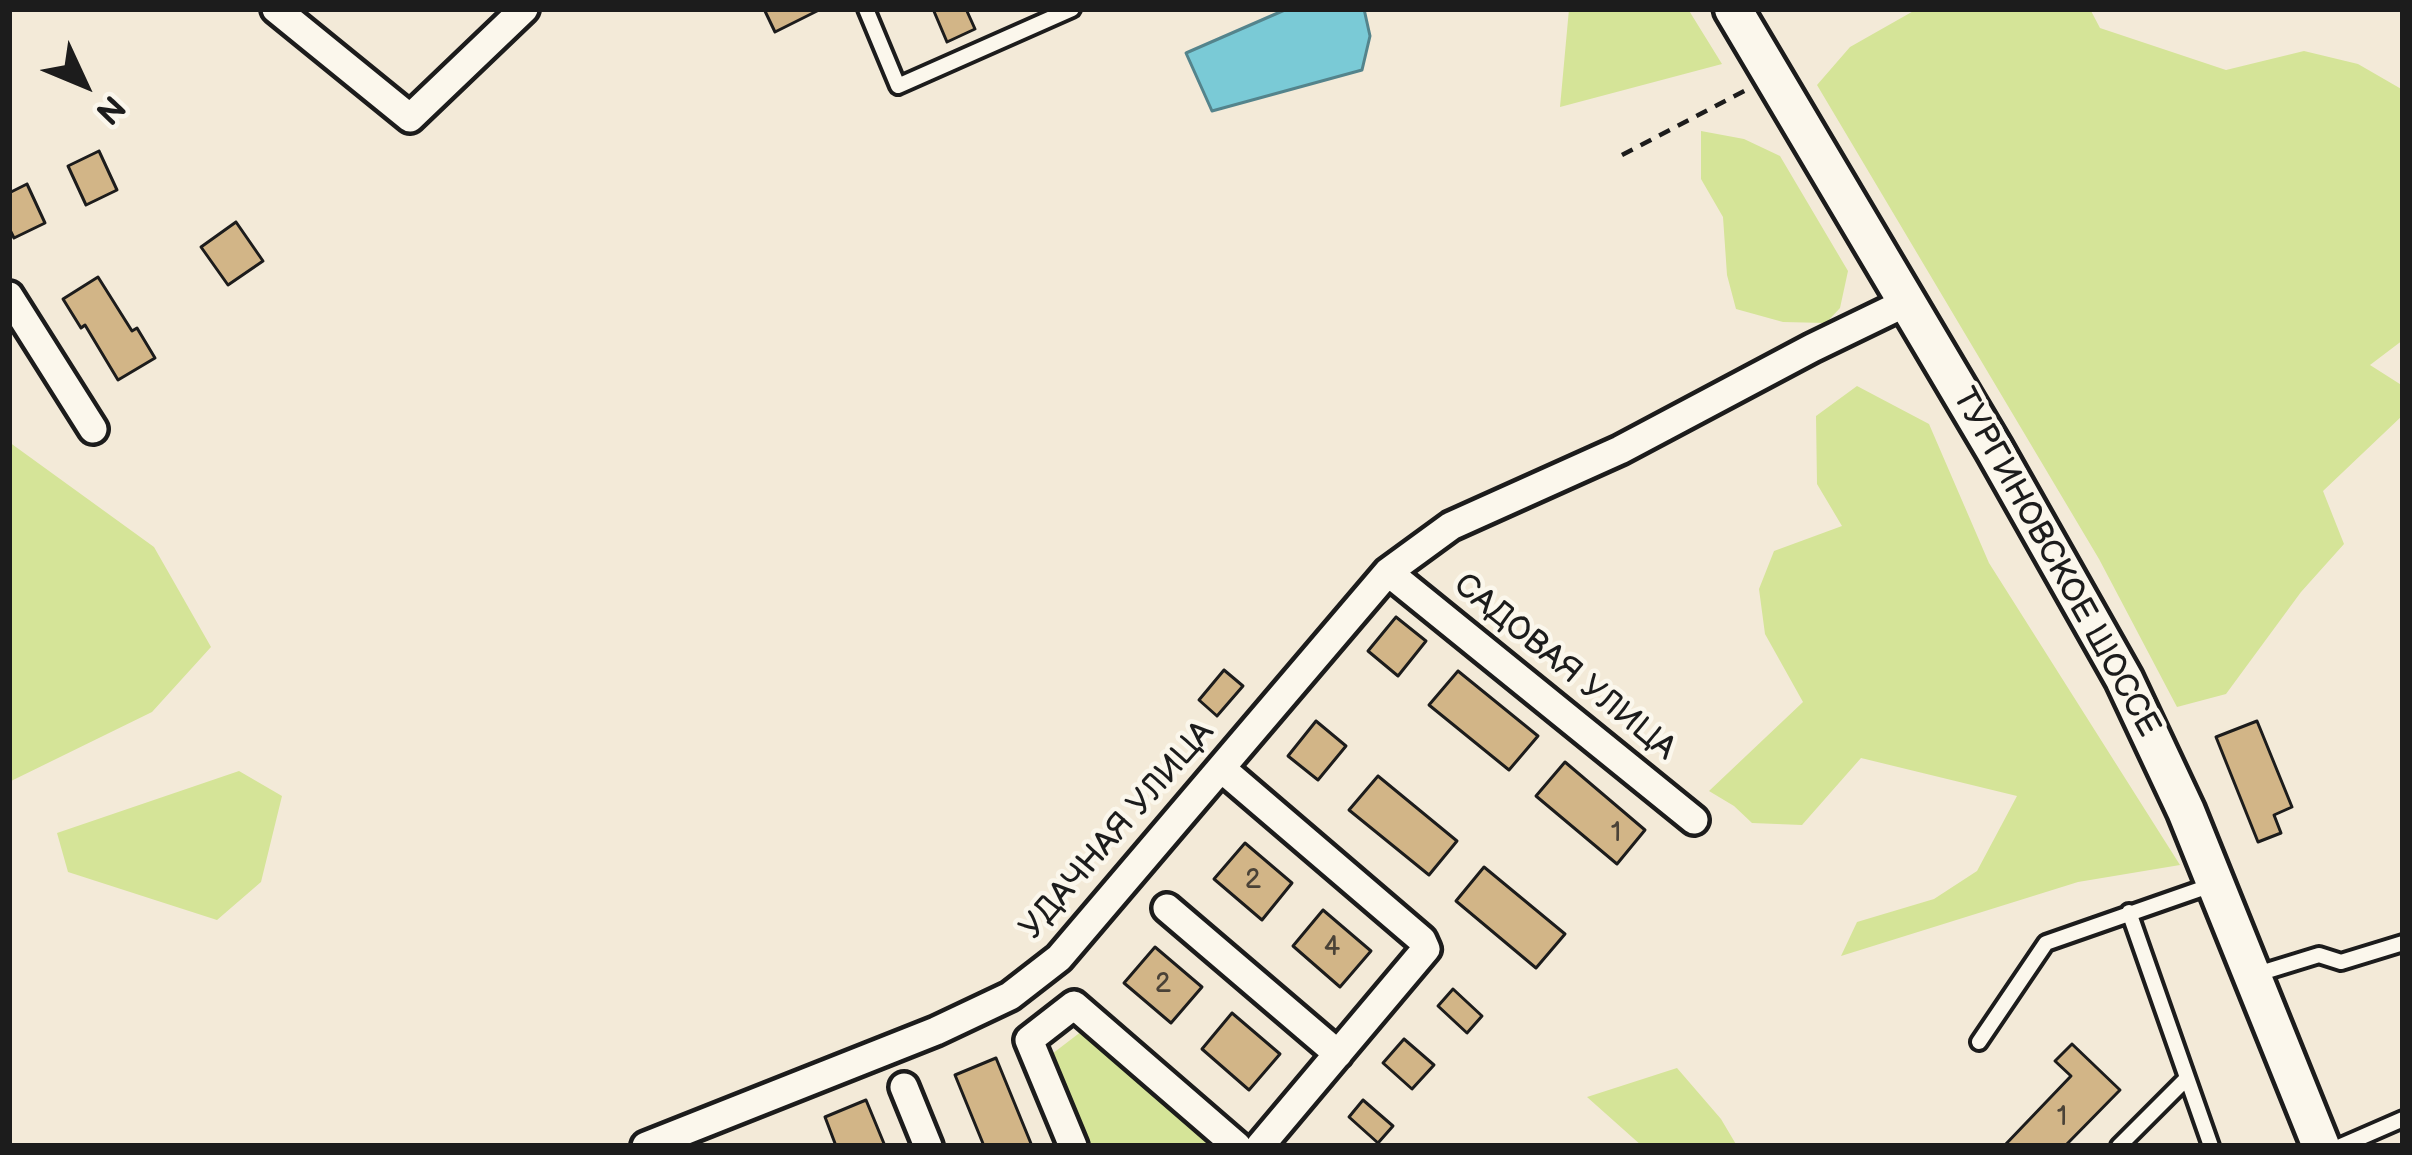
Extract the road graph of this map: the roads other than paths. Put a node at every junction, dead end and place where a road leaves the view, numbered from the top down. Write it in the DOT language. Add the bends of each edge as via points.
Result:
graph roads {
  1 [pos="276,9"];
  2 [pos="524,9"];
  3 [pos="866,9"];
  4 [pos="1072,9"];
  5 [pos="1733,9"];
  6 [pos="9,296"];
  7 [pos="1907,302"];
  8 [pos="93,429"];
  9 [pos="1388,572"];
  10 [pos="1220,768"];
  11 [pos="1694,820"];
  12 [pos="2216,883"];
  13 [pos="1167,908"];
  14 [pos="2128,911"];
  15 [pos="2403,943"];
  16 [pos="2254,976"];
  17 [pos="1978,1042"];
  18 [pos="1338,1054"];
  19 [pos="2187,1078"];
  20 [pos="904,1087"];
  21 [pos="2403,1119"];
  22 [pos="646,1146"];
  23 [pos="928,1146"];
  24 [pos="1073,1146"];
  25 [pos="1237,1146"];
  26 [pos="1260,1146"];
  27 [pos="2119,1146"];
  28 [pos="2211,1146"];
  29 [pos="2321,1146"];
  30 [pos="2341,1146"];
  1 -- 2 [label="street" via="410,118"];
  3 -- 4 [label="lane" via="898,86"];
  5 -- 7 [label="main road, ТУРГИНОВСКОЕ ШОССЕ"];
  6 -- 8 [label="street"];
  7 -- 9 [label="street, УДАЧНАЯ УЛИЦА" via="1620,450 1451,526"];
  7 -- 12 [label="main road, ТУРГИНОВСКОЕ ШОССЕ" via="2102,638"];
  9 -- 10 [label="street, УДАЧНАЯ УЛИЦА"];
  9 -- 11 [label="street, САДОВАЯ УЛИЦА"];
  10 -- 18 [label="street" via="1425,944"];
  10 -- 22 [label="street, УДАЧНАЯ УЛИЦА" via="1059,958 1021,989"];
  12 -- 14 [label="lane"];
  12 -- 16 [label="main road, ТУРГИНОВСКОЕ ШОССЕ"];
  13 -- 18 [label="street"];
  14 -- 17 [label="lane" via="2046,943"];
  14 -- 19 [label="lane"];
  15 -- 16 [label="lane" via="2341,962 2319,955"];
  16 -- 29 [label="main road, ТУРГИНОВСКОЕ ШОССЕ"];
  18 -- 26 [label="street"];
  19 -- 27 [label="lane"];
  19 -- 28 [label="lane"];
  20 -- 23 [label="street"];
  21 -- 30 [label="lane"];
  24 -- 25 [label="street" via="1029,1040 1075,1004"];
}
